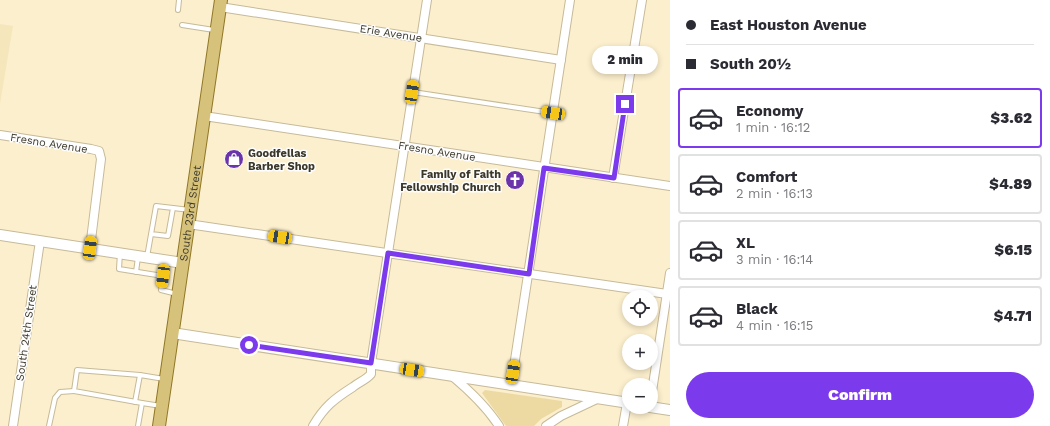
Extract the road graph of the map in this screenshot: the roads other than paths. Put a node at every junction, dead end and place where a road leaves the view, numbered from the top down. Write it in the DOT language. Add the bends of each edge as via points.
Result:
graph roads {
  1 [pos="179,0"];
  2 [pos="427,0"];
  3 [pos="570,0"];
  4 [pos="642,0"];
  5 [pos="221,4"];
  6 [pos="178,10"];
  7 [pos="182,26"];
  8 [pos="217,30"];
  9 [pos="421,38"];
  10 [pos="561,60"];
  11 [pos="412,92"];
  12 [pos="553,113"];
  13 [pos="204,116"];
  14 [pos="0,135"];
  15 [pos="404,146"];
  16 [pos="544,168"];
  17 [pos="614,178"];
  18 [pos="670,186"];
  19 [pos="173,208"];
  20 [pos="190,210"];
  21 [pos="188,224"];
  22 [pos="151,234"];
  23 [pos="0,235"];
  24 [pos="40,241"];
  25 [pos="90,248"];
  26 [pos="120,253"];
  27 [pos="388,253"];
  28 [pos="143,256"];
  29 [pos="182,263"];
  30 [pos="136,272"];
  31 [pos="670,273"];
  32 [pos="529,274"];
  33 [pos="178,294"];
  34 [pos="667,294"];
  35 [pos="172,333"];
  36 [pos="371,363"];
  37 [pos="140,375"];
  38 [pos="452,376"];
  39 [pos="654,378"];
  40 [pos="165,380"];
  41 [pos="511,386"];
  42 [pos="74,391"];
  43 [pos="597,399"];
  44 [pos="135,402"];
  45 [pos="622,402"];
  46 [pos="142,403"];
  47 [pos="162,406"];
  48 [pos="658,408"];
  49 [pos="670,410"];
  50 [pos="626,414"];
  51 [pos="12,426"];
  52 [pos="49,426"];
  53 [pos="138,426"];
  54 [pos="159,426"];
  55 [pos="313,426"];
  56 [pos="499,426"];
  57 [pos="546,426"];
  58 [pos="623,426"];
  1 -- 6 [label="lane"];
  2 -- 9 [label="street"];
  3 -- 10 [label="street"];
  4 -- 17 [label="street"];
  5 -- 8 [label="main road, South 23rd Street"];
  5 -- 9 [label="street, Erie Avenue"];
  7 -- 8 [label="lane"];
  8 -- 13 [label="main road, South 23rd Street"];
  9 -- 10 [label="street, Erie Avenue"];
  9 -- 11 [label="street"];
  10 -- 12 [label="street"];
  11 -- 12 [label="lane"];
  11 -- 15 [label="street"];
  12 -- 16 [label="street"];
  13 -- 15 [label="street, Fresno Avenue"];
  13 -- 20 [label="main road, South 23rd Street"];
  14 -- 25 [label="street, Fresno Avenue" via="98,151 101,159"];
  15 -- 16 [label="street, Fresno Avenue"];
  15 -- 27 [label="street"];
  16 -- 17 [label="street, Fresno Avenue"];
  16 -- 32 [label="street"];
  17 -- 18 [label="street, Fresno Avenue"];
  19 -- 20 [label="lane"];
  19 -- 22 [label="lane" via="156,206"];
  19 -- 22 [label="lane" via="168,236"];
  20 -- 21 [label="main road, South 23rd Street"];
  21 -- 27 [label="street"];
  21 -- 29 [label="main road, South 23rd Street"];
  22 -- 28 [label="lane"];
  23 -- 24 [label="street"];
  24 -- 25 [label="street"];
  24 -- 51 [label="street, South 24th Street"];
  25 -- 26 [label="street"];
  26 -- 28 [label="street"];
  26 -- 30 [label="lane" via="118,269"];
  27 -- 32 [label="street"];
  27 -- 36 [label="street"];
  28 -- 29 [label="street"];
  28 -- 30 [label="lane"];
  29 -- 33 [label="main road, South 23rd Street"];
  30 -- 33 [label="lane" via="163,276 161,290"];
  31 -- 34 [label="street"];
  32 -- 34 [label="street"];
  32 -- 41 [label="street"];
  33 -- 35 [label="main road, South 23rd Street"];
  34 -- 39 [label="street"];
  35 -- 36 [label="street"];
  35 -- 40 [label="main road, South 23rd Street"];
  36 -- 38 [label="street"];
  36 -- 55 [label="street" via="371,374 324,408"];
  37 -- 40 [label="lane"];
  37 -- 42 [label="lane" via="77,370"];
  37 -- 44 [label="lane"];
  38 -- 41 [label="street"];
  38 -- 56 [label="street" via="470,391"];
  40 -- 47 [label="main road, South 23rd Street"];
  41 -- 43 [label="street"];
  42 -- 44 [label="lane"];
  42 -- 52 [label="lane" via="60,392 55,398"];
  43 -- 45 [label="street"];
  43 -- 57 [label="street"];
  44 -- 46 [label="lane"];
  46 -- 47 [label="lane"];
  46 -- 53 [label="lane"];
  47 -- 54 [label="main road, South 23rd Street"];
  48 -- 49 [label="street"];
  50 -- 58 [label="street"];
}
